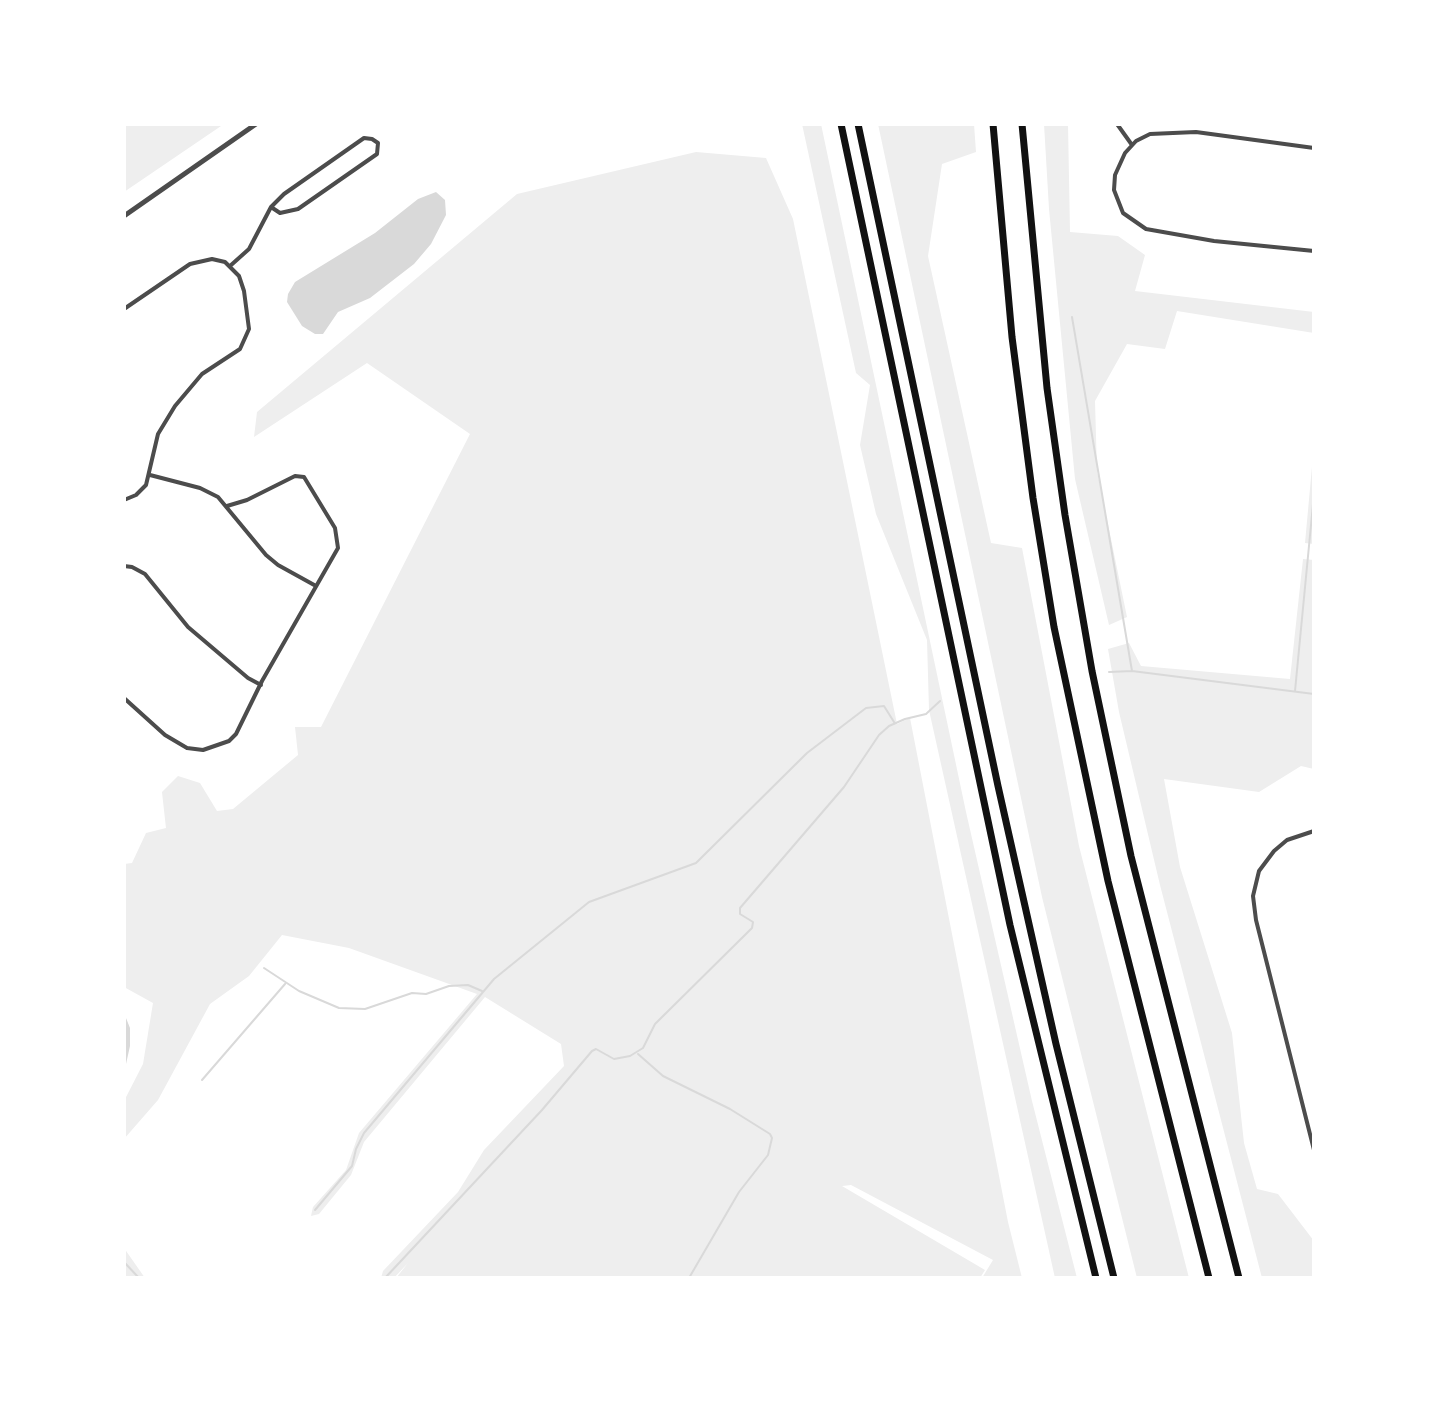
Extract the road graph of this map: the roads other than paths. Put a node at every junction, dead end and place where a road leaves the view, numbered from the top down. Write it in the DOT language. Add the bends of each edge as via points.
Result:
graph roads {
  1 [pos="256,124"];
  2 [pos="841,124"];
  3 [pos="858,124"];
  4 [pos="993,124"];
  5 [pos="1022,124"];
  6 [pos="1117,124"];
  7 [pos="1196,124"];
  8 [pos="1196,132"];
  9 [pos="1132,145"];
  10 [pos="1314,148"];
  11 [pos="271,207"];
  12 [pos="124,216"];
  13 [pos="1314,251"];
  14 [pos="230,266"];
  15 [pos="124,309"];
  16 [pos="150,475"];
  17 [pos="124,500"];
  18 [pos="227,506"];
  19 [pos="124,566"];
  20 [pos="316,586"];
  21 [pos="261,685"];
  22 [pos="124,698"];
  23 [pos="1314,831"];
  24 [pos="1314,1150"];
  25 [pos="1096,1278"];
  26 [pos="1114,1278"];
  27 [pos="1209,1278"];
  28 [pos="1239,1278"];
  1 -- 12 [label="street"];
  2 -- 25 [label="highway" via="1010,925"];
  3 -- 26 [label="highway" via="998,786"];
  4 -- 27 [label="highway" via="1018,388 1054,627 1108,881"];
  5 -- 28 [label="highway" via="1047,388 1092,671 1135,871"];
  6 -- 9 [label="street"];
  7 -- 8 [label="street"];
  8 -- 9 [label="street" via="1150,134"];
  8 -- 10 [label="street"];
  9 -- 13 [label="street" via="1118,167 1114,190 1123,213 1138,225 1188,237"];
  11 -- 11 [label="street" via="364,138 378,143 377,154 298,209 280,213"];
  11 -- 14 [label="street" via="249,249"];
  14 -- 15 [label="street" via="212,259 197,261"];
  14 -- 16 [label="street" via="244,291 248,336 235,354 202,374 175,406 155,441"];
  16 -- 17 [label="street" via="141,490"];
  16 -- 18 [label="street" via="206,490"];
  18 -- 20 [label="street" via="272,561"];
  18 -- 20 [label="street" via="295,476 308,480 339,541"];
  19 -- 21 [label="street" via="145,574 188,627"];
  20 -- 21 [label="street"];
  21 -- 22 [label="street" via="233,737 203,750 172,740"];
  23 -- 24 [label="street" via="1287,840 1274,851 1259,871 1253,896"];
}
